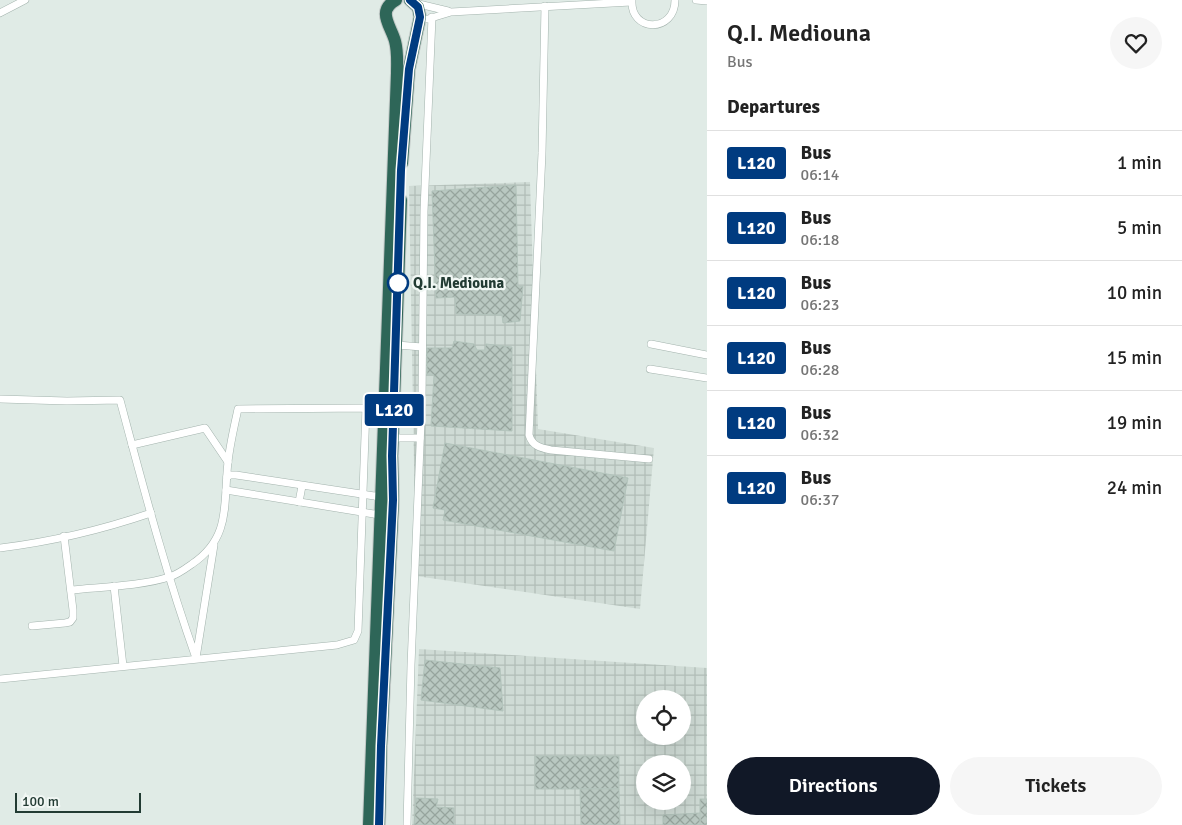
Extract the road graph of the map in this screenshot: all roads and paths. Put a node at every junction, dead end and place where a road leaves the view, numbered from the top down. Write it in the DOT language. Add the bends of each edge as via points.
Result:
graph roads {
  1 [pos="25,0"];
  2 [pos="675,0"];
  3 [pos="696,0"];
  4 [pos="707,0"];
  5 [pos="394,1"];
  6 [pos="631,1"];
  7 [pos="412,2"];
  8 [pos="545,6"];
  9 [pos="451,12"];
  10 [pos="0,13"];
  11 [pos="432,17"];
  12 [pos="418,23"];
  13 [pos="391,28"];
  14 [pos="651,344"];
  15 [pos="397,345"];
  16 [pos="422,347"];
  17 [pos="707,355"];
  18 [pos="650,369"];
  19 [pos="707,378"];
  20 [pos="0,399"];
  21 [pos="393,438"];
  22 [pos="420,438"];
  23 [pos="132,446"];
  24 [pos="649,458"];
  25 [pos="228,462"];
  26 [pos="227,476"];
  27 [pos="302,486"];
  28 [pos="226,490"];
  29 [pos="362,496"];
  30 [pos="381,498"];
  31 [pos="299,502"];
  32 [pos="361,511"];
  33 [pos="151,513"];
  34 [pos="380,514"];
  35 [pos="64,536"];
  36 [pos="214,544"];
  37 [pos="0,548"];
  38 [pos="170,577"];
  39 [pos="114,586"];
  40 [pos="70,590"];
  41 [pos="32,626"];
  42 [pos="196,658"];
  43 [pos="123,666"];
  44 [pos="0,679"];
  45 [pos="370,825"];
  46 [pos="379,825"];
  47 [pos="407,825"];
  1 -- 10 [label="street"];
  2 -- 6 [label="street" via="673,14 668,20 653,25 637,18"];
  3 -- 4 [label="street"];
  5 -- 13 [label="highway" via="386,12"];
  6 -- 8 [label="street"];
  7 -- 9 [label="street"];
  7 -- 12 [label="highway" via="420,12"];
  8 -- 9 [label="street"];
  8 -- 24 [label="street" via="529,435 538,447 551,450"];
  9 -- 11 [label="street"];
  11 -- 12 [label="street"];
  11 -- 16 [label="street"];
  12 -- 13 [label="highway" via="408,32"];
  12 -- 15 [label="highway" via="409,69 401,170"];
  13 -- 30 [label="highway" via="396,43 397,73"];
  14 -- 17 [label="street"];
  15 -- 16 [label="street"];
  15 -- 21 [label="highway"];
  16 -- 22 [label="street"];
  18 -- 19 [label="street"];
  20 -- 23 [label="street" via="120,400"];
  21 -- 22 [label="street"];
  21 -- 46 [label="highway"];
  22 -- 47 [label="street"];
  23 -- 25 [label="street" via="205,428"];
  23 -- 33 [label="street"];
  25 -- 26 [label="street"];
  25 -- 29 [label="street" via="238,409 366,408"];
  26 -- 27 [label="street"];
  26 -- 28 [label="street"];
  27 -- 29 [label="street"];
  27 -- 31 [label="street"];
  28 -- 31 [label="street"];
  28 -- 36 [label="street" via="224,515"];
  29 -- 30 [label="street"];
  29 -- 32 [label="street"];
  30 -- 34 [label="highway"];
  31 -- 32 [label="street"];
  32 -- 34 [label="street"];
  32 -- 42 [label="street" via="358,631 354,640 337,645"];
  33 -- 35 [label="street"];
  33 -- 38 [label="street"];
  34 -- 45 [label="highway"];
  35 -- 37 [label="street"];
  35 -- 40 [label="street"];
  36 -- 38 [label="street" via="199,559"];
  36 -- 42 [label="street"];
  38 -- 39 [label="street"];
  38 -- 42 [label="street"];
  39 -- 40 [label="street"];
  39 -- 43 [label="street"];
  40 -- 41 [label="street" via="74,610 72,620"];
  42 -- 43 [label="street"];
  43 -- 44 [label="street"];
}
